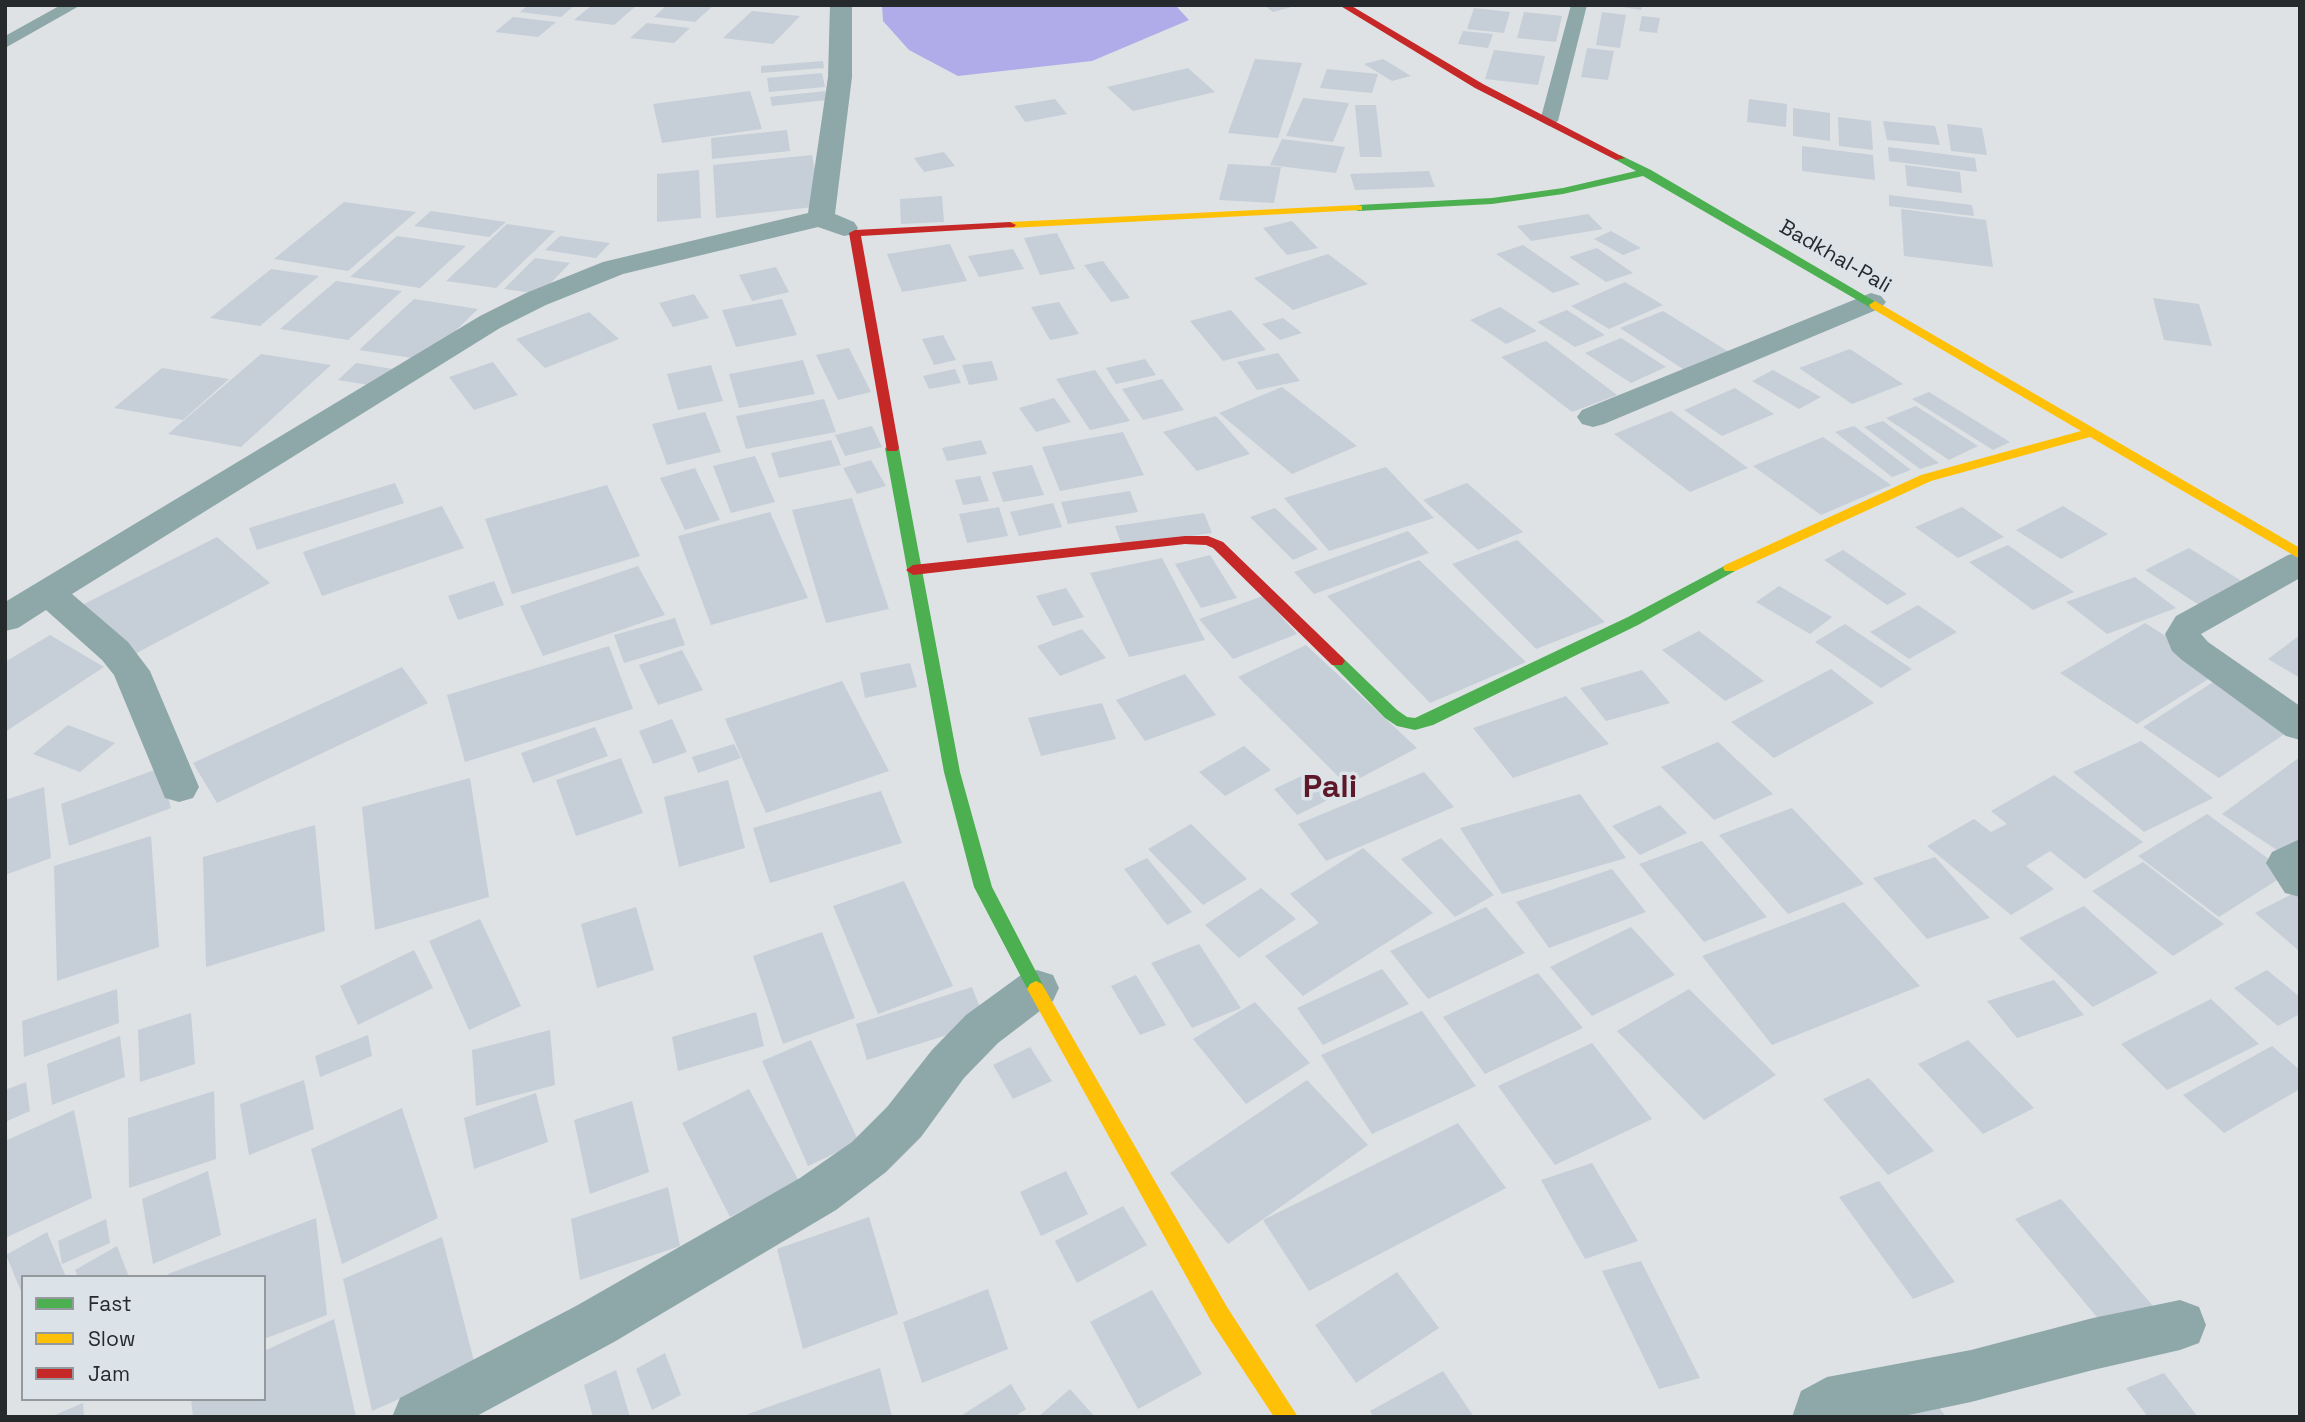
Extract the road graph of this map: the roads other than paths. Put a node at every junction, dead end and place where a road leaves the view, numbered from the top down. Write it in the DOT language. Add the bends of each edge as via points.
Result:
graph roads {
  1 [pos="73,5"];
  2 [pos="841,5"];
  3 [pos="1343,5"];
  4 [pos="1579,5"];
  5 [pos="5,43"];
  6 [pos="1549,121"];
  7 [pos="1647,172"];
  8 [pos="821,218"];
  9 [pos="855,233"];
  10 [pos="1871,302"];
  11 [pos="1592,417"];
  12 [pos="2092,432"];
  13 [pos="2300,554"];
  14 [pos="2300,563"];
  15 [pos="913,570"];
  16 [pos="49,594"];
  17 [pos="5,619"];
  18 [pos="2300,726"];
  19 [pos="179,787"];
  20 [pos="2300,856"];
  21 [pos="2300,881"];
  22 [pos="1037,988"];
  23 [pos="2180,1325"];
  24 [pos="419,1417"];
  25 [pos="1287,1417"];
  26 [pos="1819,1417"];
  1 -- 5 [label="lane"];
  2 -- 8 [label="street" via="839,77"];
  3 -- 6 [label="street, Badkhal-Pali" via="1479,86"];
  4 -- 6 [label="lane"];
  6 -- 7 [label="street, Badkhal-Pali"];
  7 -- 9 [label="street" via="1492,201"];
  7 -- 10 [label="street, Badkhal-Pali"];
  8 -- 9 [label="street"];
  8 -- 16 [label="street" via="613,268 536,299 490,322"];
  9 -- 15 [label="street"];
  10 -- 11 [label="street"];
  10 -- 12 [label="street, Badkhal-Pali"];
  12 -- 13 [label="street, Badkhal-Pali"];
  12 -- 15 [label="street" via="1926,478 1753,556 1633,621 1415,724 1391,714 1218,545 1208,541"];
  14 -- 18 [label="street" via="2189,625 2183,634 2195,651"];
  15 -- 22 [label="street" via="953,772 983,887"];
  16 -- 17 [label="street"];
  16 -- 19 [label="street" via="115,651 131,671"];
  20 -- 21 [label="street" via="2287,863"];
  22 -- 24 [label="street" via="982,1029 869,1157 818,1194 595,1324"];
  22 -- 25 [label="street" via="1219,1314"];
  23 -- 26 [label="street" via="1971,1376 1827,1404"];
}
